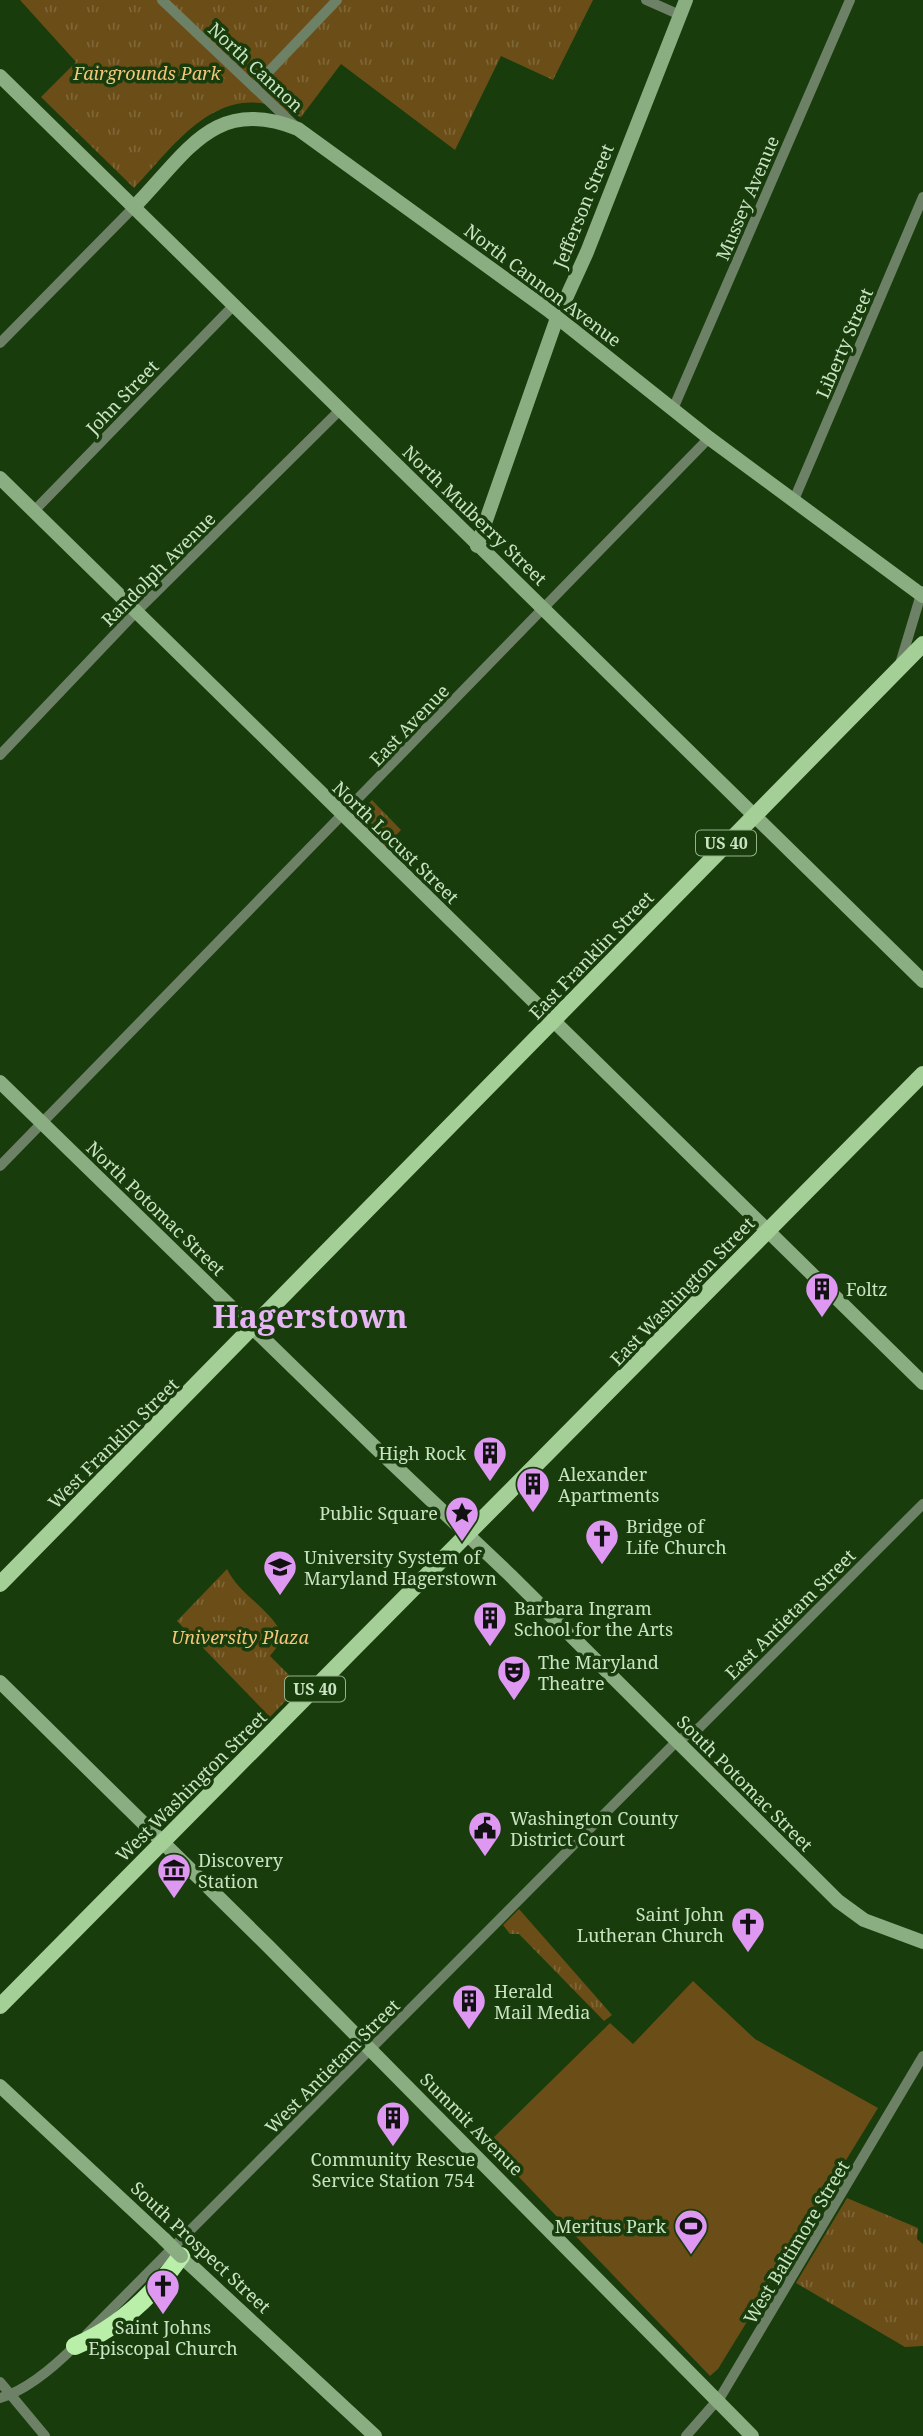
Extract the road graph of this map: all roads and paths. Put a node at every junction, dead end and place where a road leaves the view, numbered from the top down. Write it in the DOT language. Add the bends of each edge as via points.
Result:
graph roads {
  1 [pos="162,0"];
  2 [pos="338,0"];
  3 [pos="646,0"];
  4 [pos="686,0"];
  5 [pos="850,0"];
  6 [pos="680,15"];
  7 [pos="0,76"];
  8 [pos="254,87"];
  9 [pos="298,129"];
  10 [pos="923,197"];
  11 [pos="134,207"];
  12 [pos="234,304"];
  13 [pos="557,318"];
  14 [pos="0,343"];
  15 [pos="341,409"];
  16 [pos="673,409"];
  17 [pos="709,438"];
  18 [pos="0,478"];
  19 [pos="793,502"];
  20 [pos="33,512"];
  21 [pos="477,546"];
  22 [pos="922,593"];
  23 [pos="544,610"];
  24 [pos="136,612"];
  25 [pos="923,644"];
  26 [pos="900,665"];
  27 [pos="0,755"];
  28 [pos="342,816"];
  29 [pos="753,816"];
  30 [pos="923,981"];
  31 [pos="552,1022"];
  32 [pos="923,1074"];
  33 [pos="0,1082"];
  34 [pos="42,1123"];
  35 [pos="0,1167"];
  36 [pos="768,1231"];
  37 [pos="253,1329"];
  38 [pos="923,1383"];
  39 [pos="923,1504"];
  40 [pos="468,1535"];
  41 [pos="0,1584"];
  42 [pos="0,1682"];
  43 [pos="676,1742"];
  44 [pos="162,1842"];
  45 [pos="923,1942"];
  46 [pos="0,2006"];
  47 [pos="370,2049"];
  48 [pos="923,2056"];
  49 [pos="0,2086"];
  50 [pos="181,2256"];
  51 [pos="75,2346"];
  52 [pos="0,2382"];
  53 [pos="5,2396"];
  54 [pos="718,2402"];
  55 [pos="45,2436"];
  56 [pos="375,2436"];
  57 [pos="686,2436"];
  58 [pos="752,2436"];
  1 -- 8 [label="street, North Cannon"];
  2 -- 8 [label="street"];
  3 -- 6 [label="street"];
  4 -- 6 [label="main road, Jefferson Street"];
  5 -- 16 [label="street, Mussey Avenue"];
  6 -- 13 [label="main road, Jefferson Street"];
  7 -- 11 [label="main road, North Mulberry Street"];
  8 -- 9 [label="street, North Cannon"];
  9 -- 11 [label="main road, North Cannon Avenue" via="251,117 224,122 198,139"];
  9 -- 13 [label="main road, North Cannon Avenue"];
  10 -- 19 [label="street, Liberty Street"];
  11 -- 12 [label="main road, North Mulberry Street"];
  11 -- 14 [label="street"];
  12 -- 15 [label="main road, North Mulberry Street"];
  12 -- 20 [label="street, John Street"];
  13 -- 16 [label="main road, North Cannon Avenue"];
  13 -- 21 [label="main road, Jefferson Street"];
  15 -- 21 [label="main road, North Mulberry Street"];
  15 -- 24 [label="street, Randolph Avenue"];
  16 -- 17 [label="main road, North Cannon Avenue"];
  17 -- 19 [label="main road, North Cannon Avenue"];
  17 -- 23 [label="street, East Avenue"];
  18 -- 20 [label="main road, North Locust Street"];
  19 -- 22 [label="main road, North Cannon Avenue"];
  20 -- 24 [label="main road, North Locust Street"];
  21 -- 23 [label="main road, North Mulberry Street"];
  22 -- 26 [label="street, East Franklin Street"];
  23 -- 28 [label="street, East Avenue"];
  23 -- 29 [label="main road, North Mulberry Street"];
  24 -- 27 [label="street, Randolph Avenue"];
  24 -- 28 [label="main road, North Locust Street"];
  25 -- 26 [label="main road, US 40"];
  26 -- 29 [label="main road, East Franklin Street / US 40"];
  28 -- 31 [label="main road, North Locust Street"];
  28 -- 34 [label="street, East Avenue"];
  29 -- 30 [label="main road, North Mulberry Street"];
  29 -- 31 [label="main road, East Franklin Street / US 40"];
  31 -- 36 [label="main road, North Locust Street"];
  31 -- 37 [label="main road, East Franklin Street / US 40"];
  32 -- 36 [label="main road, East Washington Street / US 40"];
  33 -- 34 [label="main road, North Potomac Street"];
  34 -- 35 [label="street, East Avenue"];
  34 -- 37 [label="main road, North Potomac Street"];
  36 -- 38 [label="main road, North Locust Street"];
  36 -- 40 [label="main road, East Washington Street / US 40"];
  37 -- 40 [label="main road, North Potomac Street"];
  37 -- 41 [label="main road, West Franklin Street / US 40"];
  39 -- 43 [label="street, East Antietam Street" via="700,1727"];
  40 -- 43 [label="main road, South Potomac Street"];
  40 -- 44 [label="main road, West Washington Street / US 40"];
  42 -- 44 [label="main road, Summit Avenue"];
  43 -- 45 [label="main road, South Potomac Street" via="849,1911"];
  43 -- 47 [label="street, West Antietam Street"];
  44 -- 46 [label="main road, West Washington Street / US 40"];
  44 -- 47 [label="main road, Summit Avenue"];
  47 -- 51 [label="street, West Antietam Street"];
  47 -- 54 [label="main road, Summit Avenue"];
  48 -- 54 [label="street, West Baltimore Street"];
  49 -- 50 [label="main road, South Prospect Street, bridge"];
  50 -- 51 [label="highway" via="121,2320"];
  50 -- 56 [label="main road, South Prospect Street"];
  51 -- 53 [label="street, West Antietam Street" via="61,2361"];
  52 -- 53 [label="street"];
  53 -- 55 [label="street"];
  54 -- 57 [label="street, West Baltimore Street"];
  54 -- 58 [label="main road, Summit Avenue"];
}
